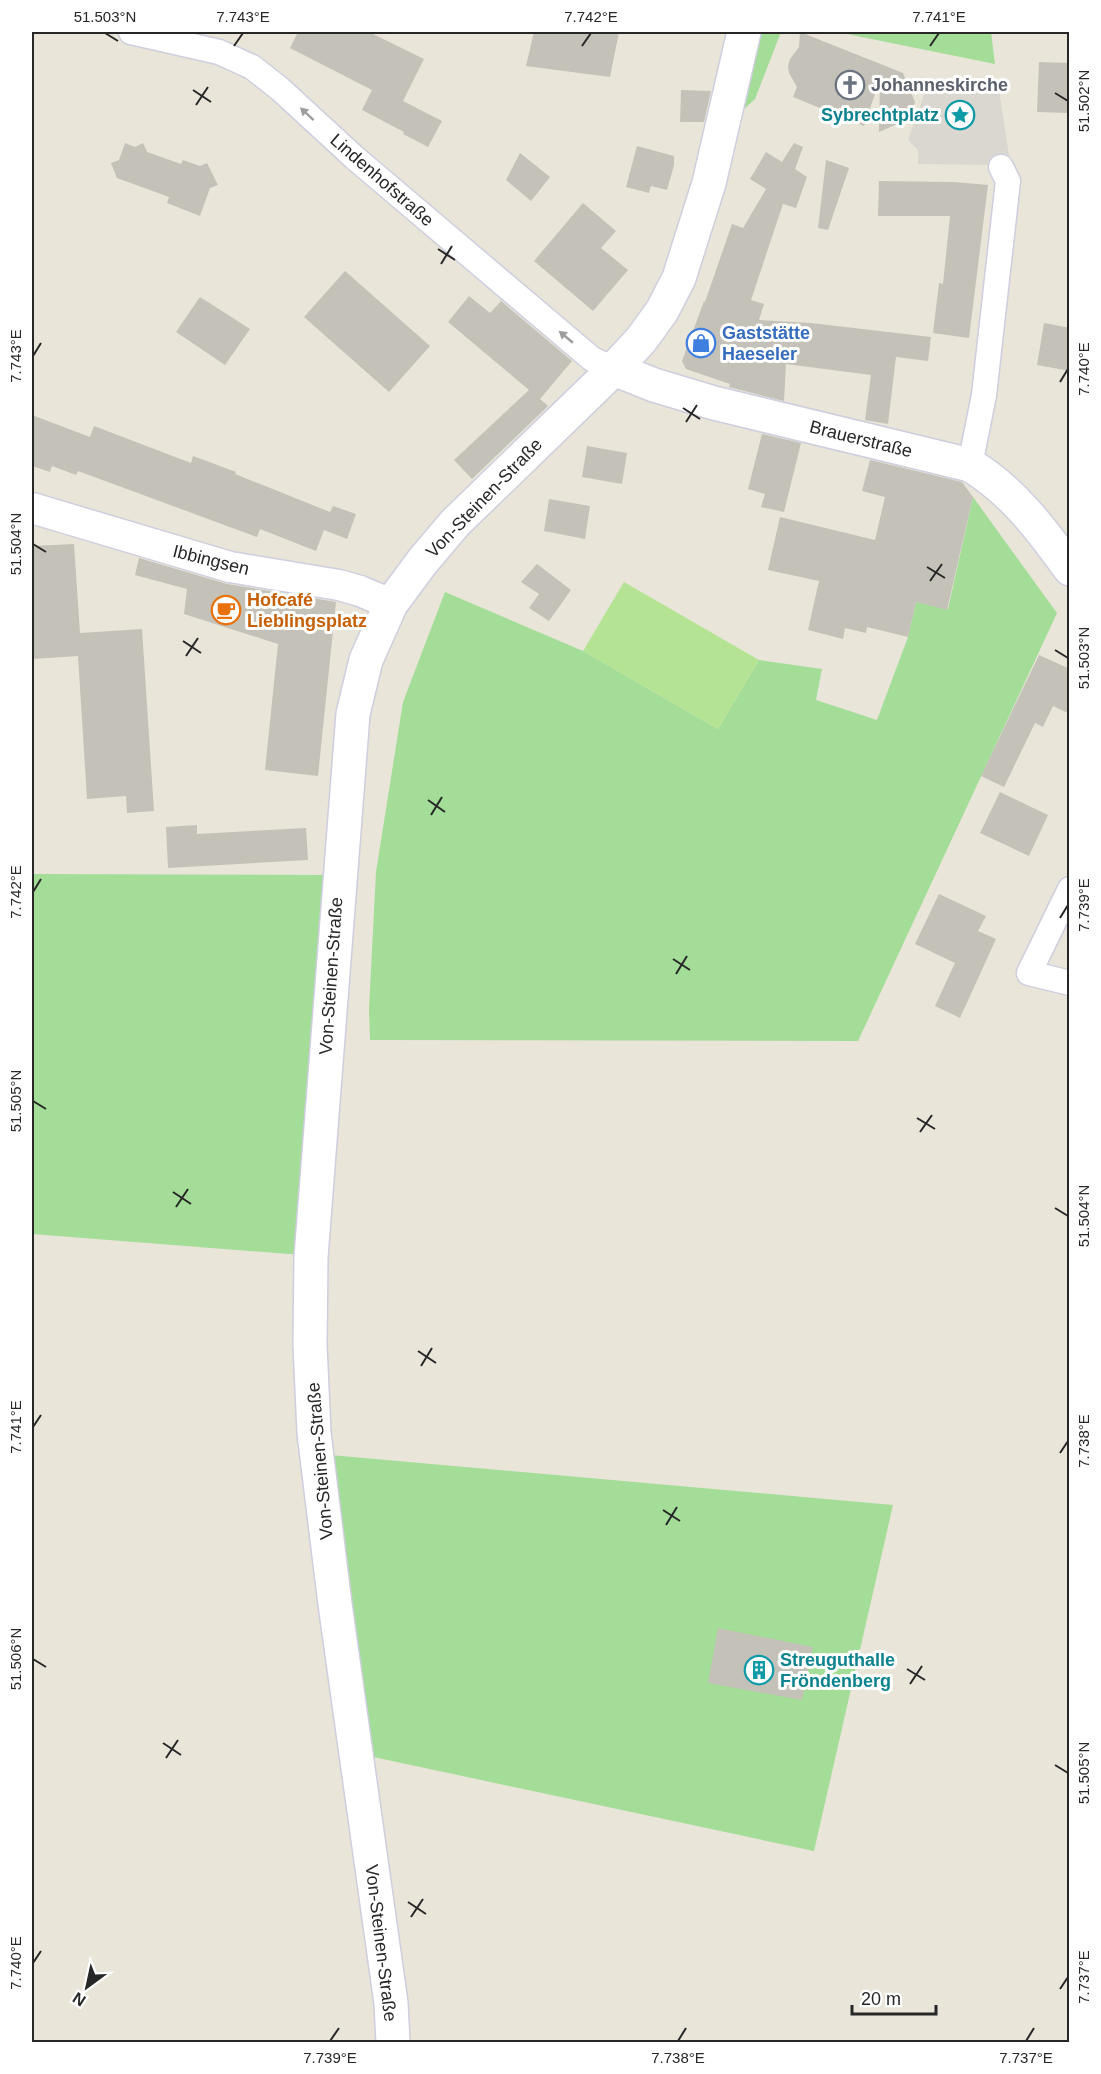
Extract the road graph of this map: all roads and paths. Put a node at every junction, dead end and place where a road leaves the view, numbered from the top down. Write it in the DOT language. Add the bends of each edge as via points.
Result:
graph roads {
  1 [pos="131,32"];
  2 [pos="744,32"];
  3 [pos="1000,167"];
  4 [pos="614,369"];
  5 [pos="970,465"];
  6 [pos="32,508"];
  7 [pos="1070,569"];
  8 [pos="390,604"];
  9 [pos="1070,889"];
  10 [pos="1070,982"];
  11 [pos="393,2043"];
  4 -- 1 [label="street, Lindenhofstraße, one-way" via="592,359 252,67 219,51"];
  2 -- 4 [label="main road, Von-Steinen-Straße" via="709,183 679,278 662,311"];
  3 -- 5 [label="street" via="1008,181 984,394"];
  4 -- 5 [label="main road, Brauerstraße" via="714,403"];
  4 -- 8 [label="main road, Von-Steinen-Straße" via="455,523"];
  5 -- 7 [label="main road, Brauerstraße" via="1004,490"];
  6 -- 8 [label="street, Ibbingsen" via="230,567 339,585"];
  8 -- 11 [label="main road, Von-Steinen-Straße" via="366,660 353,714 312,1245 310,1345 314,1433 391,2004"];
  9 -- 10 [label="street" via="1029,973"];
}
